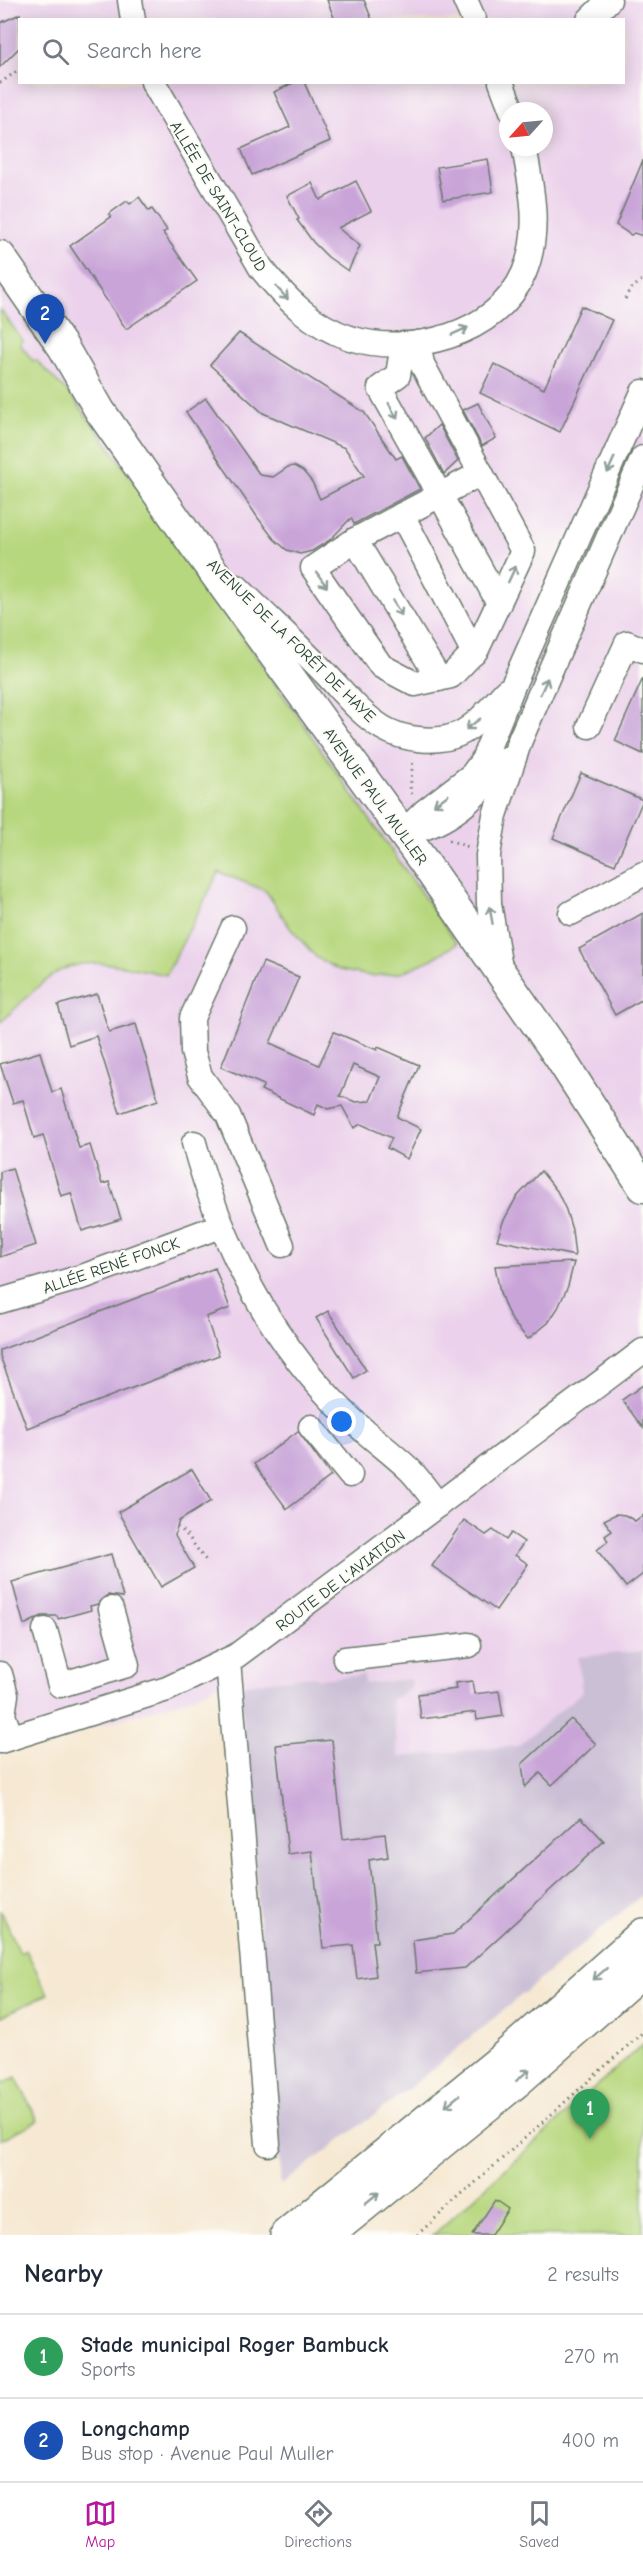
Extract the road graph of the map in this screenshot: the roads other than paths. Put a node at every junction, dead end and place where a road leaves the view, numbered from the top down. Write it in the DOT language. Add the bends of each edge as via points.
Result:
graph roads {
  1 [pos="130,0"];
  2 [pos="465,0"];
  3 [pos="609,0"];
  4 [pos="133,18"];
  5 [pos="473,18"];
  6 [pos="591,18"];
  7 [pos="154,84"];
  8 [pos="502,84"];
  9 [pos="509,102"];
  10 [pos="526,156"];
  11 [pos="0,256"];
  12 [pos="0,281"];
  13 [pos="414,350"];
  14 [pos="643,392"];
  15 [pos="100,411"];
  16 [pos="633,442"];
  17 [pos="643,458"];
  18 [pos="481,473"];
  19 [pos="440,495"];
  20 [pos="402,515"];
  21 [pos="355,540"];
  22 [pos="194,545"];
  23 [pos="498,603"];
  24 [pos="643,650"];
  25 [pos="474,653"];
  26 [pos="439,679"];
  27 [pos="514,683"];
  28 [pos="589,726"];
  29 [pos="520,740"];
  30 [pos="403,833"];
  31 [pos="643,874"];
  32 [pos="571,913"];
  33 [pos="233,928"];
  34 [pos="501,973"];
  35 [pos="194,1143"];
  36 [pos="643,1187"];
  37 [pos="220,1226"];
  38 [pos="282,1245"];
  39 [pos="0,1301"];
  40 [pos="643,1351"];
  41 [pos="347,1415"];
  42 [pos="350,1475"];
  43 [pos="438,1505"];
  44 [pos="111,1609"];
  45 [pos="45,1630"];
  46 [pos="468,1645"];
  47 [pos="345,1659"];
  48 [pos="228,1660"];
  49 [pos="0,1674"];
  50 [pos="91,1676"];
  51 [pos="101,1711"];
  52 [pos="5,1740"];
  53 [pos="643,1935"];
  54 [pos="643,1969"];
  55 [pos="268,2145"];
  56 [pos="287,2235"];
  57 [pos="326,2235"];
  1 -- 4 [label="street"];
  2 -- 5 [label="street"];
  3 -- 6 [label="street"];
  7 -- 13 [label="street, ALLÉE DE SAINT-CLOUD, one-way" via="261,268 290,301 311,318 350,338"];
  8 -- 9 [label="street"];
  13 -- 10 [label="street, ALLÉE DE SAINT-CLOUD, one-way" via="489,316 517,287 535,227"];
  11 -- 15 [label="main road, AVENUE PAUL MULLER" via="63,347"];
  12 -- 15 [label="main road, AVENUE PAUL MULLER"];
  13 -- 18 [label="street"];
  13 -- 19 [label="street, one-way" via="398,375 380,388"];
  14 -- 16 [label="street, AVENUE DE LA FORÊT DE HAYE"];
  15 -- 22 [label="main road, AVENUE PAUL MULLER"];
  16 -- 27 [label="street, AVENUE DE LA FORÊT DE HAYE, one-way"];
  29 -- 17 [label="street, one-way"];
  18 -- 19 [label="street"];
  23 -- 18 [label="street, one-way" via="523,550"];
  19 -- 20 [label="street"];
  19 -- 23 [label="street"];
  20 -- 21 [label="street"];
  20 -- 25 [label="street"];
  21 -- 26 [label="street, one-way"];
  21 -- 26 [label="street, one-way" via="313,567 381,666 415,684"];
  27 -- 22 [label="street, AVENUE DE LA FORÊT DE HAYE, one-way" via="480,719 459,734 427,739 384,729 363,714"];
  22 -- 30 [label="main road, AVENUE PAUL MULLER"];
  23 -- 25 [label="street"];
  24 -- 28 [label="street" via="627,643"];
  25 -- 26 [label="street" via="451,676"];
  27 -- 30 [label="street, AVENUE DE LA FORÊT DE HAYE, one-way" via="483,760 472,775"];
  29 -- 30 [label="street" via="485,787 468,802 434,826"];
  34 -- 29 [label="street, one-way" via="489,904 488,855 495,815"];
  30 -- 34 [label="main road, AVENUE PAUL MULLER"];
  31 -- 32 [label="street"];
  33 -- 38 [label="street" via="192,1018 193,1052 200,1076 228,1115"];
  34 -- 36 [label="main road, AVENUE PAUL MULLER"];
  35 -- 37 [label="street"];
  37 -- 39 [label="street, ALLÉE RENÉ FONCK" via="85,1276"];
  37 -- 41 [label="street" via="273,1325 309,1374"];
  40 -- 43 [label="street, ROUTE DE L'AVIATION"];
  41 -- 42 [label="street" via="316,1433"];
  41 -- 43 [label="street" via="411,1471"];
  43 -- 48 [label="street, ROUTE DE L'AVIATION"];
  44 -- 50 [label="street" via="127,1665"];
  45 -- 50 [label="street" via="60,1685"];
  46 -- 47 [label="street"];
  48 -- 51 [label="street, ROUTE DE L'AVIATION" via="182,1683"];
  48 -- 55 [label="street"];
  49 -- 52 [label="street" via="6,1695"];
  50 -- 51 [label="street"];
  51 -- 52 [label="street, ROUTE DE L'AVIATION"];
  53 -- 56 [label="highway, one-way" via="501,2061"];
  57 -- 54 [label="highway, one-way" via="516,2081"];
}
